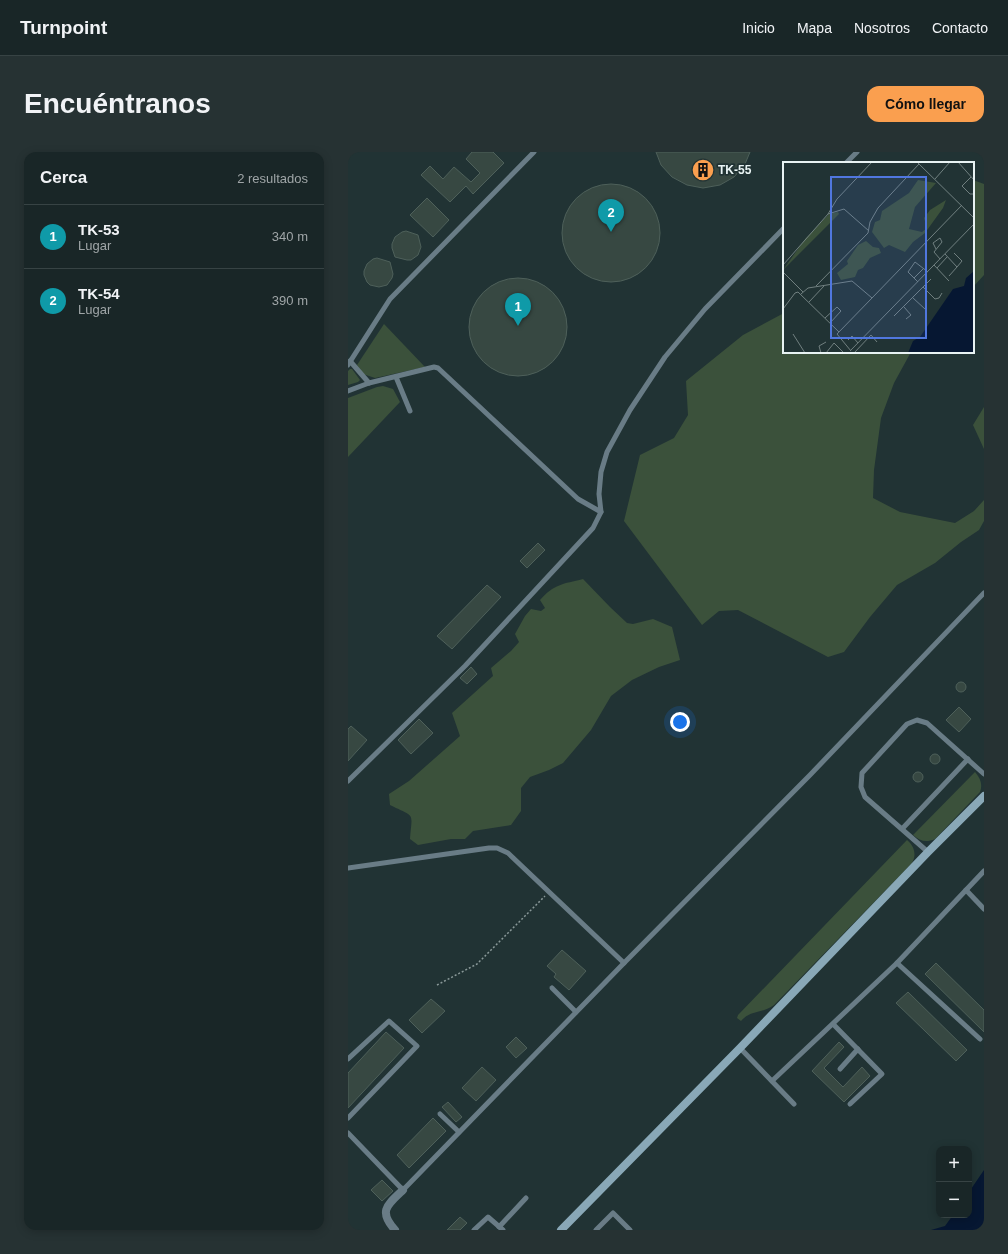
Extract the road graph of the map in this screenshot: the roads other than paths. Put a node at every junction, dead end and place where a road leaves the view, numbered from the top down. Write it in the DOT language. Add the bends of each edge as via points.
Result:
graph roads {
  1 [pos="534,152"];
  2 [pos="856,152"];
  3 [pos="847,162"];
  4 [pos="783,229"];
  5 [pos="349,363"];
  6 [pos="396,377"];
  7 [pos="369,383"];
  8 [pos="348,391"];
  9 [pos="410,411"];
  10 [pos="601,512"];
  11 [pos="984,593"];
  12 [pos="968,758"];
  13 [pos="984,774"];
  14 [pos="348,781"];
  15 [pos="984,796"];
  16 [pos="902,829"];
  17 [pos="928,852"];
  18 [pos="348,868"];
  19 [pos="984,871"];
  20 [pos="966,890"];
  21 [pos="984,909"];
  22 [pos="897,963"];
  23 [pos="624,964"];
  24 [pos="552,988"];
  25 [pos="576,1012"];
  26 [pos="833,1024"];
  27 [pos="980,1039"];
  28 [pos="740,1048"];
  29 [pos="858,1050"];
  30 [pos="348,1059"];
  31 [pos="840,1069"];
  32 [pos="772,1082"];
  33 [pos="794,1104"];
  34 [pos="850,1104"];
  35 [pos="440,1114"];
  36 [pos="348,1118"];
  37 [pos="459,1132"];
  38 [pos="348,1133"];
  39 [pos="403,1190"];
  40 [pos="526,1198"];
  41 [pos="501,1228"];
  42 [pos="395,1230"];
  43 [pos="474,1230"];
  44 [pos="561,1230"];
  45 [pos="596,1230"];
  46 [pos="630,1230"];
  1 -- 5 [label="lane" via="390,299"];
  2 -- 3 [label="lane"];
  4 -- 10 [label="lane" via="700,315 665,357 630,410 607,452 600,472"];
  5 -- 7 [label="lane"];
  6 -- 7 [label="lane"];
  6 -- 9 [label="lane"];
  6 -- 10 [label="lane" via="438,368 578,499"];
  7 -- 8 [label="lane"];
  10 -- 14 [label="lane" via="592,528 465,666"];
  11 -- 23 [label="lane"];
  12 -- 13 [label="lane"];
  12 -- 16 [label="lane"];
  12 -- 16 [label="lane" via="927,723 917,720 907,724 862,773 861,787 865,797"];
  15 -- 17 [label="street"];
  16 -- 17 [label="lane"];
  17 -- 28 [label="street"];
  18 -- 23 [label="lane" via="497,848 508,853"];
  19 -- 20 [label="lane"];
  20 -- 21 [label="lane"];
  20 -- 22 [label="lane"];
  22 -- 26 [label="lane"];
  22 -- 27 [label="lane"];
  23 -- 25 [label="lane"];
  24 -- 25 [label="lane"];
  25 -- 37 [label="lane"];
  26 -- 29 [label="lane"];
  26 -- 32 [label="lane"];
  28 -- 32 [label="lane"];
  28 -- 44 [label="street"];
  29 -- 31 [label="lane"];
  29 -- 34 [label="lane" via="882,1074"];
  30 -- 36 [label="lane" via="389,1021 417,1046"];
  32 -- 33 [label="lane"];
  35 -- 37 [label="lane"];
  37 -- 39 [label="lane"];
  38 -- 39 [label="lane"];
  39 -- 42 [label="street" via="386,1210 386,1217"];
  40 -- 41 [label="lane"];
  41 -- 43 [label="lane" via="488,1217"];
  45 -- 46 [label="lane" via="613,1213"];
}
